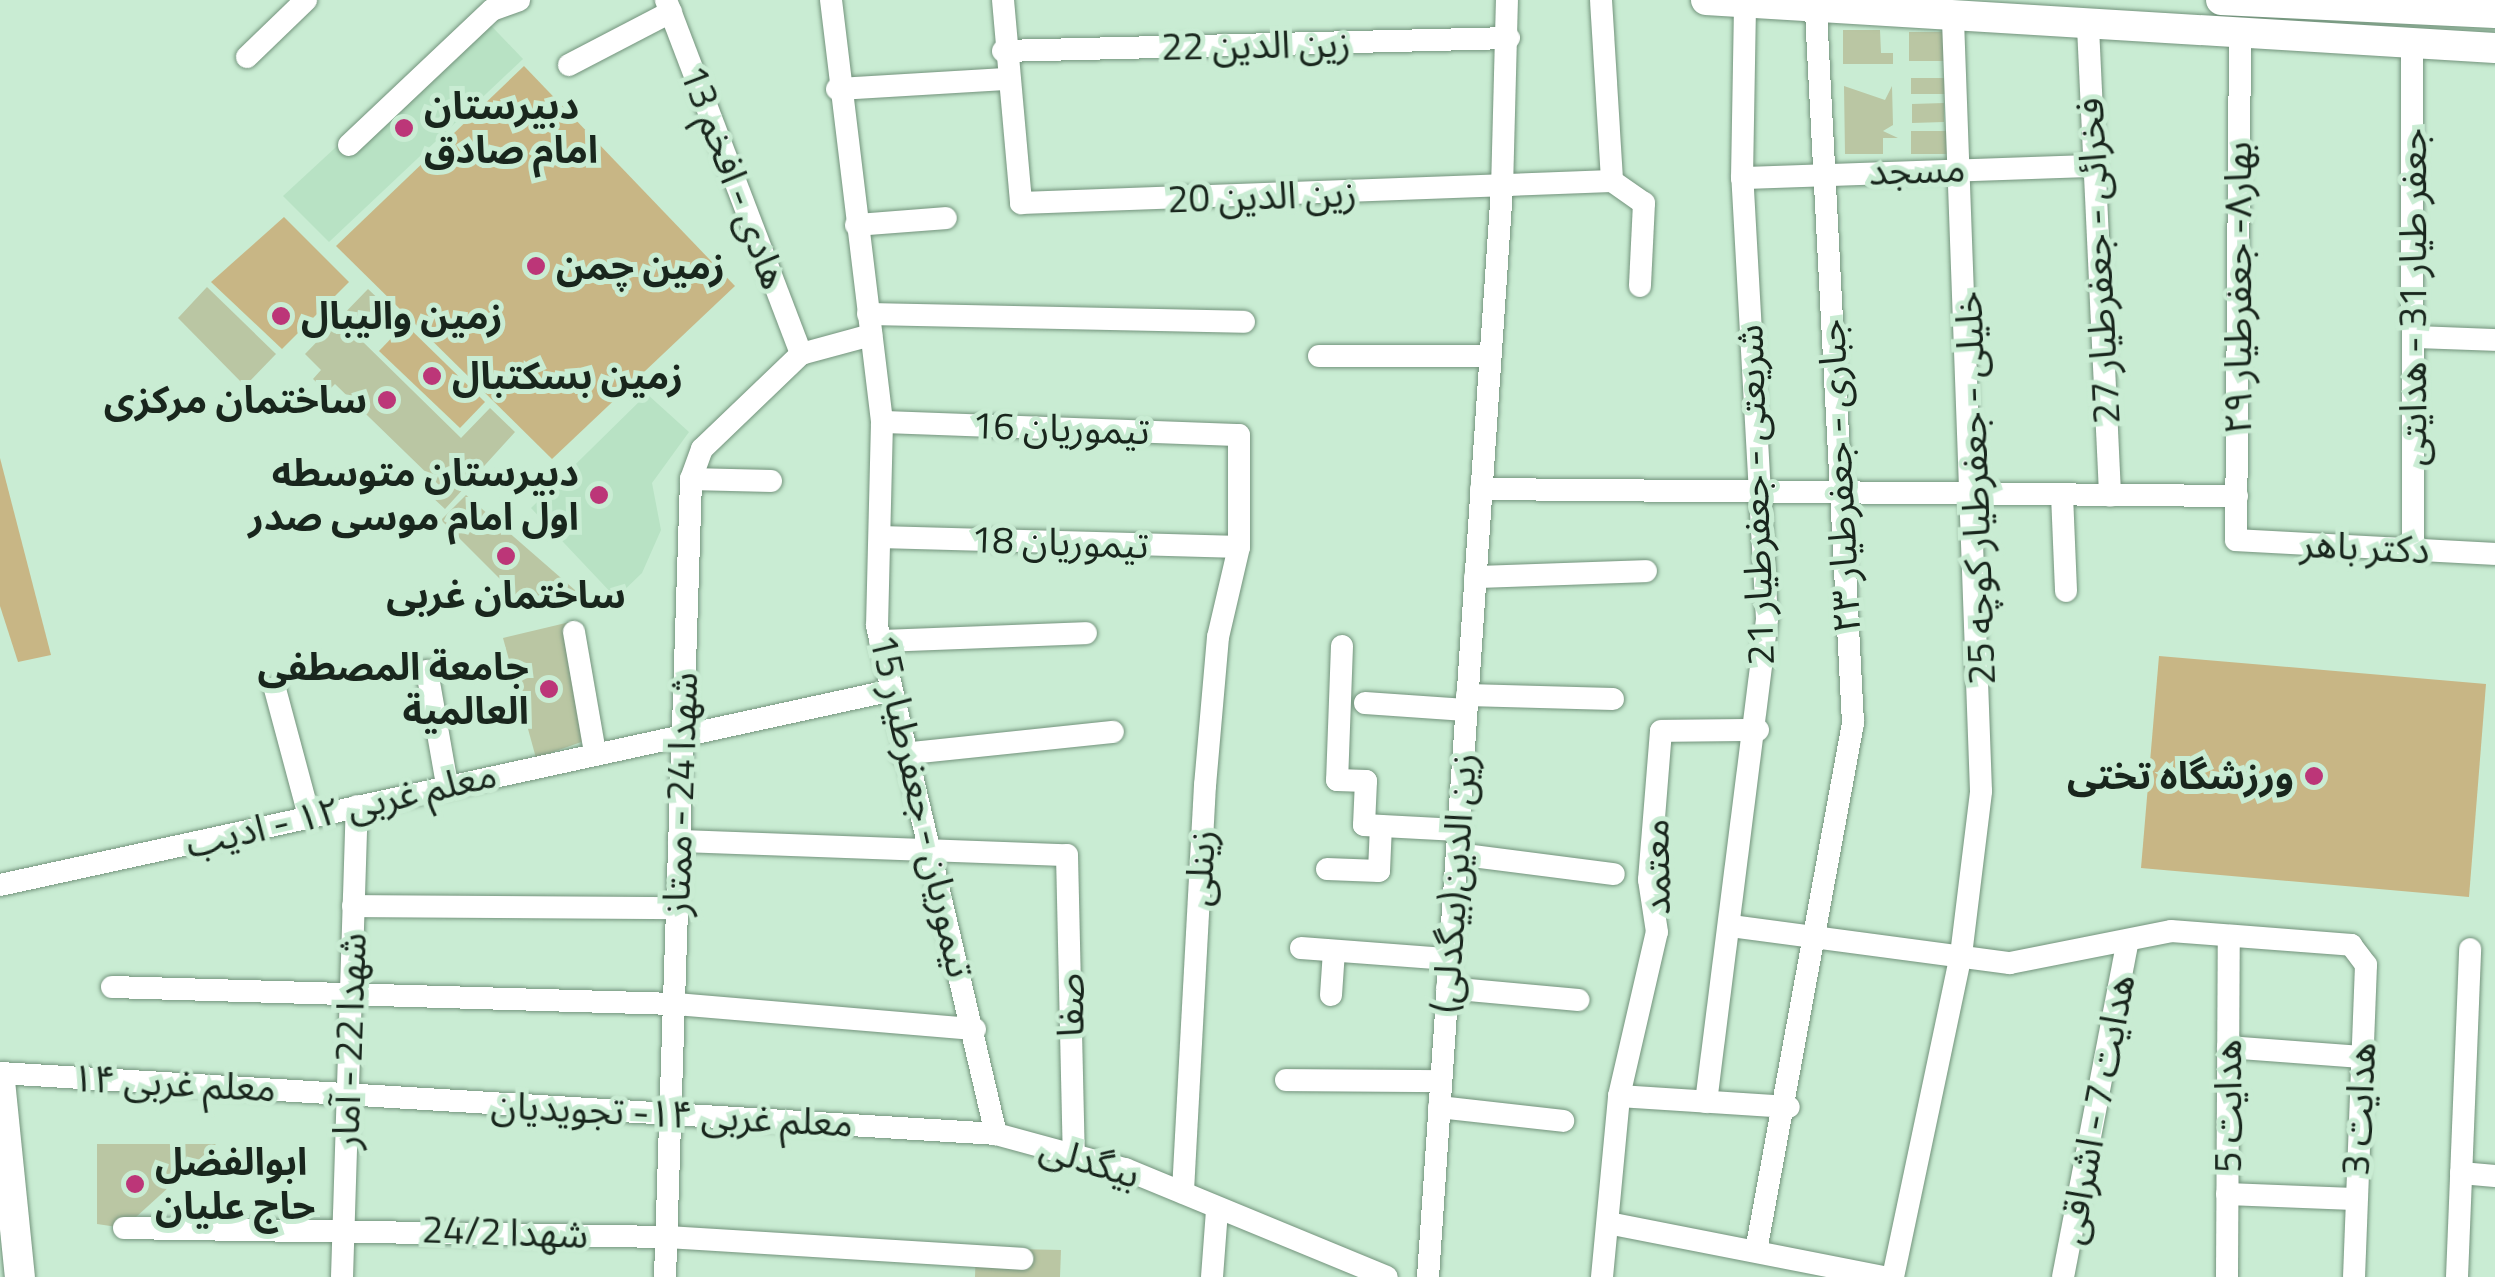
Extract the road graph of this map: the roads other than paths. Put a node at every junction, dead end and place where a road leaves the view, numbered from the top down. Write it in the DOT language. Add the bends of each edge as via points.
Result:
graph roads {
  1 [pos="306,0"];
  2 [pos="519,0"];
  3 [pos="831,0"];
  4 [pos="1002,0"];
  5 [pos="1507,0"];
  6 [pos="1601,0"];
  7 [pos="1706,0"];
  8 [pos="2222,0"];
  9 [pos="1745,5"];
  10 [pos="668,6"];
  11 [pos="1816,13"];
  12 [pos="2495,13"];
  13 [pos="1953,20"];
  14 [pos="2088,27"];
  15 [pos="2240,35"];
  16 [pos="1509,38"];
  17 [pos="2412,44"];
  18 [pos="2495,48"];
  19 [pos="1004,51"];
  20 [pos="247,57"];
  21 [pos="569,65"];
  22 [pos="1007,78"];
  23 [pos="837,89"];
  24 [pos="348,145"];
  25 [pos="2092,166"];
  26 [pos="1962,168"];
  27 [pos="1822,174"];
  28 [pos="1742,178"];
  29 [pos="1612,181"];
  30 [pos="1502,189"];
  31 [pos="946,218"];
  32 [pos="856,225"];
  33 [pos="1640,286"];
  34 [pos="1244,322"];
  35 [pos="870,325"];
  36 [pos="2414,337"];
  37 [pos="2495,340"];
  38 [pos="802,354"];
  39 [pos="1320,356"];
  40 [pos="1490,356"];
  41 [pos="882,422"];
  42 [pos="1239,435"];
  43 [pos="692,479"];
  44 [pos="771,481"];
  45 [pos="1481,489"];
  46 [pos="1759,492"];
  47 [pos="1842,492"];
  48 [pos="1975,494"];
  49 [pos="2062,494"];
  50 [pos="2110,495"];
  51 [pos="2237,496"];
  52 [pos="881,537"];
  53 [pos="2236,540"];
  54 [pos="1238,547"];
  55 [pos="2413,550"];
  56 [pos="2495,554"];
  57 [pos="1646,571"];
  58 [pos="1476,577"];
  59 [pos="2066,591"];
  60 [pos="574,632"];
  61 [pos="1086,633"];
  62 [pos="880,642"];
  63 [pos="1342,646"];
  64 [pos="427,671"];
  65 [pos="275,688"];
  66 [pos="888,691"];
  67 [pos="1613,700"];
  68 [pos="1467,702"];
  69 [pos="1365,703"];
  70 [pos="1758,730"];
  71 [pos="1112,732"];
  72 [pos="682,733"];
  73 [pos="596,752"];
  74 [pos="902,754"];
  75 [pos="447,786"];
  76 [pos="357,806"];
  77 [pos="308,816"];
  78 [pos="1381,826"];
  79 [pos="679,841"];
  80 [pos="1457,842"];
  81 [pos="930,844"];
  82 [pos="1328,869"];
  83 [pos="1614,874"];
  84 [pos="0,886"];
  85 [pos="353,906"];
  86 [pos="677,908"];
  87 [pos="1732,926"];
  88 [pos="2229,936"];
  89 [pos="1820,937"];
  90 [pos="2128,941"];
  91 [pos="1301,948"];
  92 [pos="2470,948"];
  93 [pos="1334,950"];
  94 [pos="1961,954"];
  95 [pos="1449,960"];
  96 [pos="112,987"];
  97 [pos="1447,988"];
  98 [pos="1331,995"];
  99 [pos="351,997"];
  100 [pos="1578,1000"];
  101 [pos="674,1004"];
  102 [pos="975,1029"];
  103 [pos="2228,1047"];
  104 [pos="2362,1057"];
  105 [pos="0,1073"];
  106 [pos="1286,1080"];
  107 [pos="1441,1080"];
  108 [pos="0,1081"];
  109 [pos="348,1094"];
  110 [pos="1619,1096"];
  111 [pos="1706,1102"];
  112 [pos="1439,1107"];
  113 [pos="1789,1107"];
  114 [pos="671,1114"];
  115 [pos="1563,1121"];
  116 [pos="996,1134"];
  117 [pos="1074,1154"];
  118 [pos="2461,1173"];
  119 [pos="2495,1176"];
  120 [pos="1183,1192"];
  121 [pos="2227,1194"];
  122 [pos="2354,1199"];
  123 [pos="1217,1210"];
  124 [pos="1608,1223"];
  125 [pos="344,1227"];
  126 [pos="124,1228"];
  127 [pos="666,1237"];
  128 [pos="1756,1251"];
  129 [pos="1022,1259"];
  130 [pos="20,1277"];
  131 [pos="342,1277"];
  132 [pos="665,1277"];
  133 [pos="1212,1277"];
  134 [pos="1387,1277"];
  135 [pos="1428,1277"];
  136 [pos="1602,1277"];
  137 [pos="1883,1277"];
  138 [pos="1893,1277"];
  139 [pos="2063,1277"];
  140 [pos="2227,1277"];
  141 [pos="2354,1277"];
  142 [pos="2457,1277"];
  1 -- 20 [label="street"];
  2 -- 24 [label="street" via="492,10"];
  3 -- 23 [label="street, تیموریان - جعفرطیار 15"];
  4 -- 19 [label="street"];
  5 -- 16 [label="street, زین الدین(بیگدلی)"];
  6 -- 29 [label="street"];
  7 -- 9 [label="main road"];
  8 -- 12 [label="main road"];
  9 -- 11 [label="main road"];
  9 -- 28 [label="street, شریعتی - جعفرطیار 21"];
  10 -- 21 [label="street"];
  10 -- 38 [label="street, هادی - افخم 13"];
  11 -- 13 [label="main road"];
  11 -- 27 [label="street, جباری - جعفرطیار ۲۳"];
  13 -- 14 [label="main road"];
  13 -- 26 [label="street, خلیلی - جعفرطیار کوچه 25"];
  14 -- 15 [label="main road"];
  14 -- 25 [label="street, فخرائی - جعفرطیار 27"];
  15 -- 17 [label="main road"];
  15 -- 51 [label="street, بهار۸- جعفرطیار ۲۹"];
  16 -- 19 [label="street, زین الدین 22"];
  16 -- 30 [label="street, زین الدین(بیگدلی)"];
  17 -- 18 [label="main road"];
  17 -- 36 [label="street, جعفر طیار 31 - هدایتی"];
  19 -- 22 [label="street"];
  22 -- 23 [label="street"];
  22 -- 30 [label="street, زین الدین 20" via="1021,203"];
  23 -- 32 [label="street, تیموریان - جعفرطیار 15"];
  25 -- 26 [label="street, مسجد"];
  25 -- 50 [label="street, فخرائی - جعفرطیار 27"];
  26 -- 27 [label="street, مسجد"];
  26 -- 48 [label="street, خلیلی - جعفرطیار کوچه 25"];
  27 -- 28 [label="street, مسجد"];
  27 -- 47 [label="street, جباری - جعفرطیار ۲۳"];
  28 -- 46 [label="street, شریعتی - جعفرطیار 21"];
  29 -- 30 [label="street, زین الدین 20"];
  29 -- 33 [label="street" via="1644,202"];
  30 -- 40 [label="street, زین الدین(بیگدلی)"];
  31 -- 32 [label="street"];
  32 -- 35 [label="street, تیموریان - جعفرطیار 15"];
  34 -- 35 [label="street"];
  35 -- 38 [label="street"];
  35 -- 41 [label="street, تیموریان - جعفرطیار 15"];
  36 -- 37 [label="street"];
  36 -- 55 [label="street, جعفر طیار 31 - هدایتی"];
  38 -- 43 [label="street, شهدا 24 - ممتاز" via="702,449"];
  39 -- 40 [label="street"];
  40 -- 45 [label="street, زین الدین(بیگدلی)"];
  41 -- 42 [label="street, تیموریان 16"];
  41 -- 52 [label="street, تیموریان - جعفرطیار 15"];
  42 -- 54 [label="street, زینلی"];
  43 -- 44 [label="street"];
  43 -- 72 [label="street, شهدا 24 - ممتاز"];
  45 -- 46 [label="street"];
  45 -- 58 [label="street, زین الدین(بیگدلی)"];
  46 -- 47 [label="street"];
  46 -- 70 [label="street, شریعتی - جعفرطیار 21" via="1767,620"];
  47 -- 48 [label="street"];
  47 -- 89 [label="street, جباری - جعفرطیار ۲۳" via="1853,722"];
  48 -- 49 [label="street"];
  48 -- 94 [label="street, خلیلی - جعفرطیار کوچه 25" via="1981,791"];
  49 -- 50 [label="street"];
  49 -- 59 [label="street"];
  50 -- 51 [label="street"];
  51 -- 53 [label="street, بهار۸- جعفرطیار ۲۹"];
  52 -- 54 [label="street, تیموریان 18"];
  52 -- 62 [label="street, تیموریان - جعفرطیار 15"];
  53 -- 55 [label="street, دکتر باهر"];
  54 -- 120 [label="street, زینلی" via="1218,637 1205,785"];
  55 -- 56 [label="street, دکتر باهر"];
  57 -- 58 [label="street"];
  58 -- 68 [label="street, زین الدین(بیگدلی)"];
  60 -- 73 [label="street"];
  61 -- 62 [label="street"];
  62 -- 66 [label="street, تیموریان - جعفرطیار 15"];
  63 -- 78 [label="street" via="1337,780 1366,781 1364,826"];
  64 -- 75 [label="street"];
  65 -- 77 [label="street"];
  66 -- 72 [label="street, معلم غربی ۱۲ - ادیب"];
  66 -- 74 [label="street, تیموریان - جعفرطیار 15"];
  67 -- 68 [label="street"];
  68 -- 69 [label="street"];
  68 -- 80 [label="street, زین الدین(بیگدلی)"];
  70 -- 87 [label="street, شریعتی - جعفرطیار 21"];
  70 -- 110 [label="street, معتمد" via="1661,731 1650,880 1657,932"];
  71 -- 74 [label="street"];
  72 -- 73 [label="street, معلم غربی ۱۲ - ادیب"];
  72 -- 79 [label="street, شهدا 24 - ممتاز"];
  73 -- 75 [label="street, معلم غربی ۱۲ - ادیب"];
  74 -- 81 [label="street, تیموریان - جعفرطیار 15"];
  75 -- 76 [label="street, معلم غربی ۱۲ - ادیب"];
  76 -- 77 [label="street, معلم غربی ۱۲ - ادیب"];
  76 -- 85 [label="street, شهدا 22 - آمار"];
  77 -- 84 [label="street, معلم غربی ۱۲ - ادیب"];
  78 -- 80 [label="street"];
  78 -- 82 [label="street" via="1379,871"];
  79 -- 81 [label="street"];
  79 -- 86 [label="street, شهدا 24 - ممتاز"];
  80 -- 83 [label="street"];
  80 -- 95 [label="street, زین الدین(بیگدلی)"];
  81 -- 102 [label="street, تیموریان - جعفرطیار 15"];
  81 -- 117 [label="street, صفا" via="1067,856"];
  85 -- 86 [label="street"];
  85 -- 99 [label="street, شهدا 22 - آمار"];
  86 -- 101 [label="street, شهدا 24 - ممتاز"];
  87 -- 89 [label="street"];
  87 -- 111 [label="street, شریعتی - جعفرطیار 21"];
  88 -- 90 [label="street" via="2171,931"];
  88 -- 103 [label="street, هدایت 5"];
  88 -- 104 [label="street, هدایت 3" via="2351,946 2366,965"];
  89 -- 94 [label="street"];
  89 -- 113 [label="street, جباری - جعفرطیار ۲۳"];
  90 -- 94 [label="street" via="2010,963"];
  90 -- 139 [label="street, هدایت 7 - اشراقی"];
  91 -- 93 [label="street"];
  92 -- 118 [label="street"];
  93 -- 95 [label="street"];
  93 -- 98 [label="street"];
  94 -- 138 [label="street, خلیلی - جعفرطیار کوچه 25"];
  95 -- 97 [label="street, زین الدین(بیگدلی)"];
  96 -- 99 [label="street"];
  97 -- 100 [label="street"];
  97 -- 107 [label="street, زین الدین(بیگدلی)"];
  99 -- 101 [label="street"];
  99 -- 109 [label="street, شهدا 22 - آمار"];
  101 -- 102 [label="street"];
  101 -- 114 [label="street, شهدا 24 - ممتاز"];
  102 -- 116 [label="street, تیموریان - جعفرطیار 15"];
  103 -- 104 [label="street"];
  103 -- 121 [label="street, هدایت 5"];
  104 -- 122 [label="street, هدایت 3"];
  105 -- 109 [label="street, معلم غربی ۱۴"];
  106 -- 107 [label="street"];
  107 -- 112 [label="street, زین الدین(بیگدلی)"];
  108 -- 130 [label="main road"];
  109 -- 114 [label="street, معلم غربی ۱۴- تجویدیان"];
  109 -- 125 [label="street, شهدا 22 - آمار"];
  110 -- 111 [label="street"];
  110 -- 124 [label="street, معتمد"];
  111 -- 113 [label="street"];
  112 -- 115 [label="street"];
  112 -- 135 [label="street, زین الدین(بیگدلی)"];
  113 -- 128 [label="street, جباری - جعفرطیار ۲۳"];
  114 -- 116 [label="street, معلم غربی ۱۴- تجویدیان"];
  114 -- 127 [label="street, شهدا 24 - ممتاز"];
  116 -- 117 [label="street, بیگدلی"];
  117 -- 120 [label="street, بیگدلی"];
  118 -- 119 [label="street"];
  118 -- 142 [label="street"];
  120 -- 123 [label="street, بیگدلی"];
  121 -- 122 [label="street"];
  121 -- 140 [label="street, هدایت 5"];
  122 -- 141 [label="street, هدایت 3"];
  123 -- 133 [label="street"];
  123 -- 134 [label="street, بیگدلی"];
  124 -- 128 [label="street"];
  124 -- 136 [label="street, معتمد"];
  125 -- 126 [label="street, شهدا 24/2"];
  125 -- 127 [label="street, شهدا 24/2"];
  125 -- 131 [label="street, شهدا 22 - آمار"];
  127 -- 129 [label="street, شهدا 24/2"];
  127 -- 132 [label="street, شهدا 24 - ممتاز"];
  128 -- 137 [label="street"];
}
